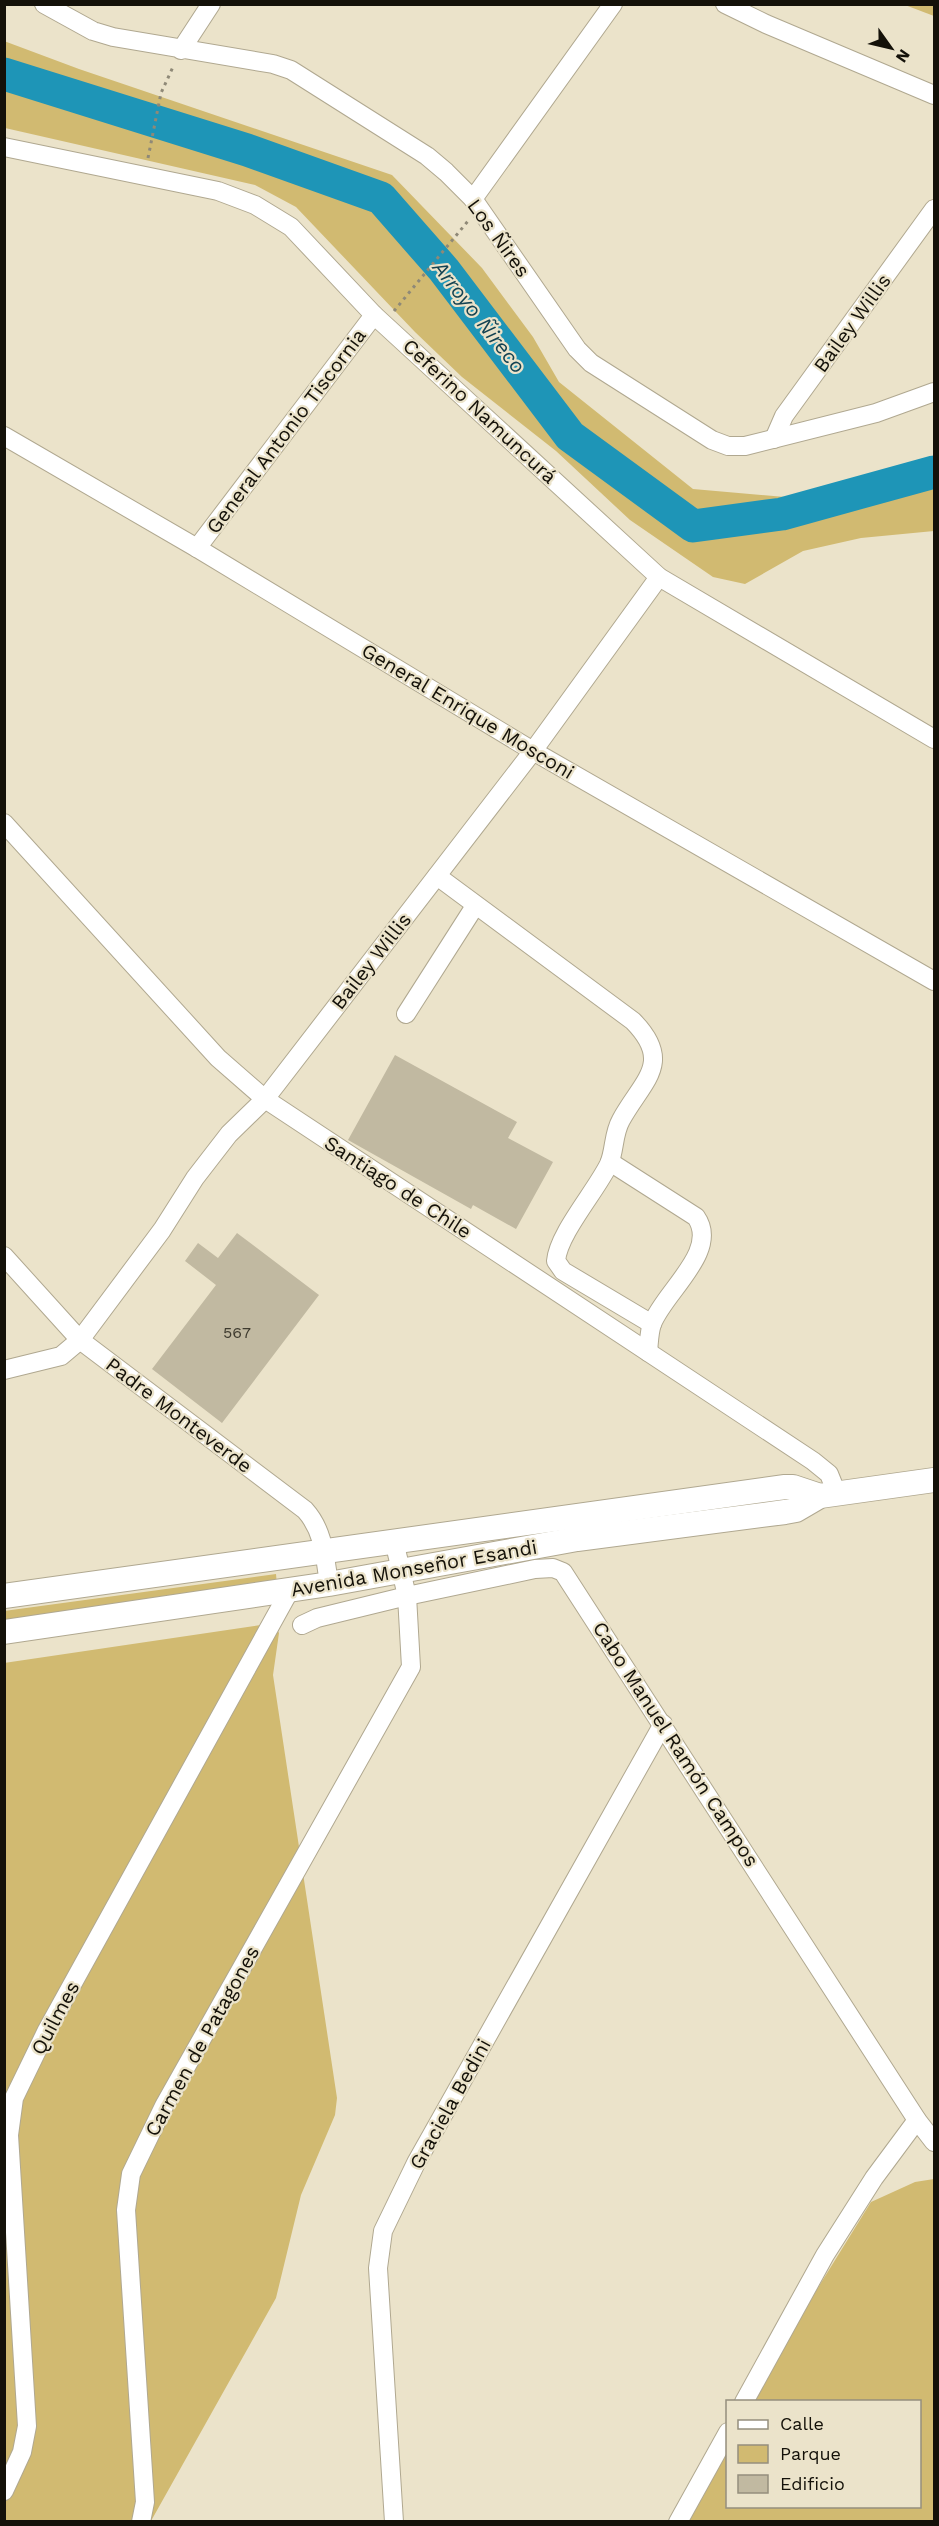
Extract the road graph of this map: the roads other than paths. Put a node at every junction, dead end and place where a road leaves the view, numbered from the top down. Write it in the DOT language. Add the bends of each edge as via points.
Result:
graph roads {
  1 [pos="44,4"];
  2 [pos="211,4"];
  3 [pos="613,4"];
  4 [pos="725,4"];
  5 [pos="181,50"];
  6 [pos="934,95"];
  7 [pos="4,147"];
  8 [pos="473,200"];
  9 [pos="934,209"];
  10 [pos="374,315"];
  11 [pos="934,392"];
  12 [pos="4,436"];
  13 [pos="774,439"];
  14 [pos="197,548"];
  15 [pos="659,578"];
  16 [pos="934,739"];
  17 [pos="533,751"];
  18 [pos="4,823"];
  19 [pos="437,876"];
  20 [pos="475,906"];
  21 [pos="933,976"];
  22 [pos="406,1014"];
  23 [pos="265,1100"];
  24 [pos="610,1162"];
  25 [pos="4,1256"];
  26 [pos="652,1324"];
  27 [pos="80,1340"];
  28 [pos="648,1352"];
  29 [pos="4,1370"];
  30 [pos="934,1480"];
  31 [pos="829,1495"];
  32 [pos="394,1541"];
  33 [pos="323,1550"];
  34 [pos="401,1571"];
  35 [pos="329,1584"];
  36 [pos="290,1590"];
  37 [pos="4,1596"];
  38 [pos="407,1596"];
  39 [pos="302,1625"];
  40 [pos="4,1632"];
  41 [pos="663,1724"];
  42 [pos="917,2120"];
  43 [pos="934,2142"];
  44 [pos="745,2400"];
  45 [pos="726,2436"];
  46 [pos="4,2491"];
  47 [pos="141,2522"];
  48 [pos="394,2522"];
  49 [pos="678,2522"];
  1 -- 5 [label="street, Los Ñires" via="93,32"];
  2 -- 5 [label="street"];
  3 -- 8 [label="street"];
  4 -- 6 [label="street"];
  5 -- 8 [label="street, Los Ñires" via="291,70 427,156"];
  7 -- 10 [label="street, Ceferino Namuncurá" via="218,191 255,206 291,227"];
  8 -- 13 [label="street, Los Ñires" via="591,363 720,443 745,446"];
  9 -- 13 [label="street, Bailey Willis" via="784,416"];
  10 -- 14 [label="street, General Antonio Tiscornia"];
  10 -- 15 [label="street, Ceferino Namuncurá"];
  11 -- 13 [label="street, Los Ñires" via="876,413"];
  12 -- 14 [label="street, General Enrique Mosconi"];
  14 -- 17 [label="street, General Enrique Mosconi"];
  15 -- 16 [label="street, Ceferino Namuncurá"];
  15 -- 17 [label="street, Bailey Willis"];
  17 -- 19 [label="street, Bailey Willis"];
  17 -- 21 [label="street, General Enrique Mosconi"];
  18 -- 23 [label="street, Santiago de Chile" via="218,1058"];
  19 -- 20 [label="street"];
  19 -- 23 [label="street, Bailey Willis"];
  20 -- 22 [label="street"];
  20 -- 24 [label="street" via="648,1036 654,1049 653,1062 648,1078 620,1122"];
  23 -- 27 [label="street, Bailey Willis" via="222,1143 195,1178 162,1230"];
  23 -- 28 [label="street, Santiago de Chile"];
  24 -- 26 [label="street" via="696,1217 702,1226 702,1247"];
  24 -- 26 [label="street" via="560,1245 556,1261 563,1271"];
  25 -- 27 [label="street, Padre Monteverde"];
  26 -- 28 [label="street"];
  27 -- 29 [label="street, Bailey Willis" via="61,1356"];
  27 -- 33 [label="street, Padre Monteverde" via="305,1510 314,1520"];
  28 -- 31 [label="street, Santiago de Chile" via="813,1461 829,1474"];
  30 -- 31 [label="main road, Avenida Monseñor Esandi"];
  31 -- 32 [label="main road, Avenida Monseñor Esandi" via="784,1487"];
  31 -- 34 [label="main road, Avenida Monseñor Esandi" via="785,1512 578,1539"];
  32 -- 33 [label="main road, Avenida Monseñor Esandi"];
  32 -- 34 [label="street, Carmen de Patagones"];
  33 -- 35 [label="street, Padre Monteverde"];
  33 -- 37 [label="main road, Avenida Monseñor Esandi"];
  34 -- 35 [label="main road, Avenida Monseñor Esandi"];
  34 -- 38 [label="street, Carmen de Patagones"];
  35 -- 36 [label="main road, Avenida Monseñor Esandi"];
  36 -- 40 [label="main road, Avenida Monseñor Esandi"];
  36 -- 46 [label="street, Quilmes" via="14,2098 9,2135 27,2426 22,2452"];
  38 -- 39 [label="street, Cabo Manuel Ramón Campos"];
  38 -- 41 [label="street, Cabo Manuel Ramón Campos" via="535,1569 558,1569 571,1580"];
  38 -- 47 [label="street, Carmen de Patagones" via="411,1667 164,2106 132,2174 126,2210 145,2502"];
  41 -- 42 [label="street, Cabo Manuel Ramón Campos"];
  41 -- 48 [label="street, Graciela Bedini" via="416,2163 383,2231 378,2268"];
  42 -- 43 [label="street, Cabo Manuel Ramón Campos"];
  42 -- 44 [label="street" via="825,2255"];
  45 -- 49 [label="street"];
}
